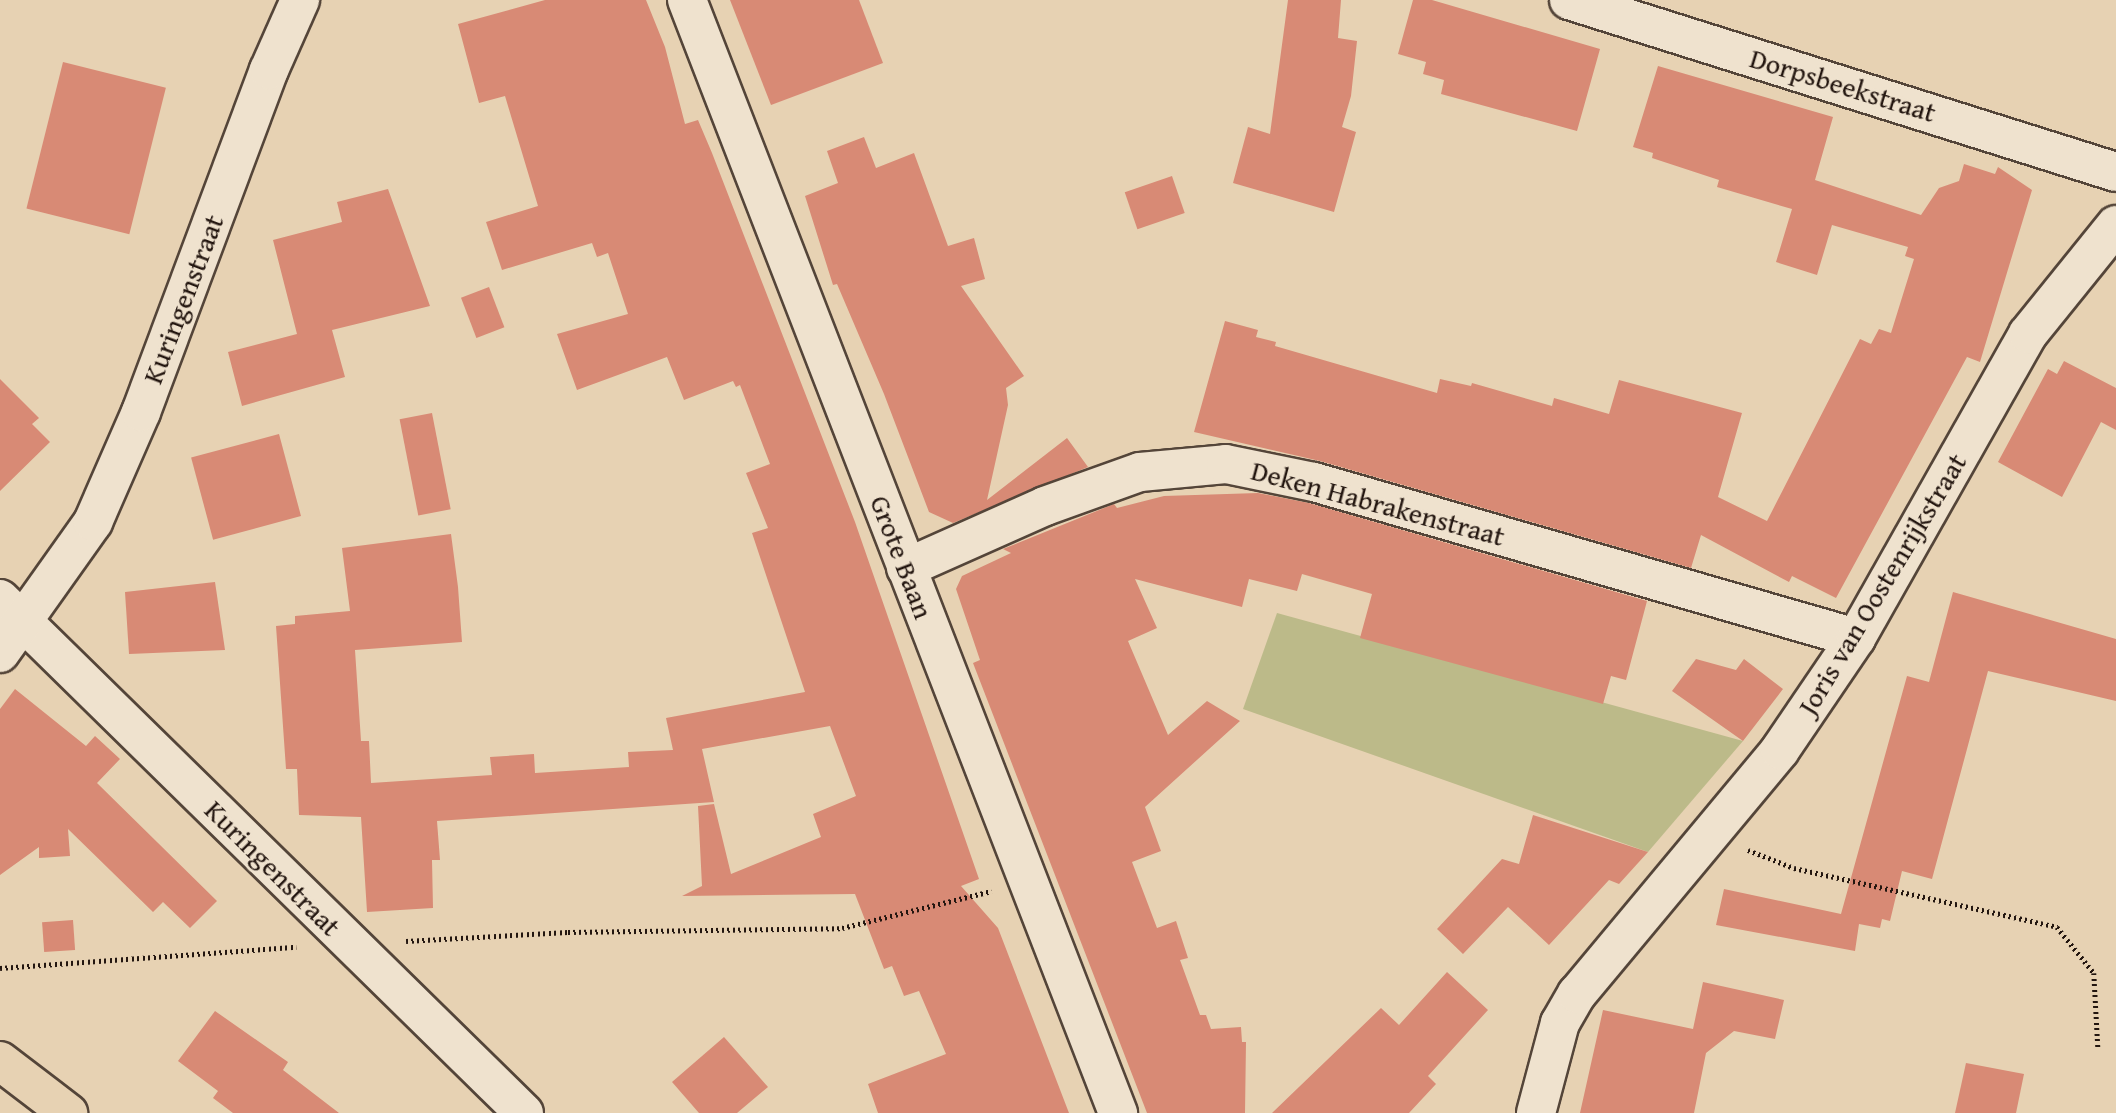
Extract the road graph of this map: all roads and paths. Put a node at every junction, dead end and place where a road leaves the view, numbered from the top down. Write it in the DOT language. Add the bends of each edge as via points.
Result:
graph roads {
  1 [pos="300,0"];
  2 [pos="687,0"];
  3 [pos="1569,0"];
  4 [pos="2116,172"];
  5 [pos="2116,225"];
  6 [pos="906,568"];
  7 [pos="12,611"];
  8 [pos="1856,638"];
  9 [pos="0,653"];
  10 [pos="1712,836"];
  11 [pos="1029,882"];
  12 [pos="350,944"];
  13 [pos="0,968"];
  14 [pos="2098,1047"];
  15 [pos="0,1062"];
  16 [pos="68,1113"];
  17 [pos="524,1113"];
  18 [pos="1118,1113"];
  19 [pos="1536,1113"];
  1 -- 7 [label="street, Kuringenstraat" via="269,70 141,412 93,522"];
  2 -- 6 [label="street, Grote Baan"];
  3 -- 4 [label="street, Dorpsbeekstraat"];
  5 -- 8 [label="street, Joris van Oostenrijkstraat" via="2028,334"];
  6 -- 8 [label="street, Deken Habrakenstraat" via="1045,506 1140,472 1226,464 1314,481"];
  6 -- 11 [label="street, Grote Baan"];
  7 -- 9 [label="street, Kuringenstraat"];
  7 -- 12 [label="street, Kuringenstraat"];
  8 -- 10 [label="street, Joris van Oostenrijkstraat" via="1780,750"];
  10 -- 14 [label="path" via="1794,869 2057,928 2094,973"];
  10 -- 19 [label="street, Joris van Oostenrijkstraat" via="1577,994 1560,1023"];
  11 -- 12 [label="path" via="842,928 568,932"];
  11 -- 18 [label="street, Grote Baan"];
  12 -- 13 [label="path"];
  12 -- 17 [label="street, Kuringenstraat"];
  15 -- 16 [label="main road"];
}
